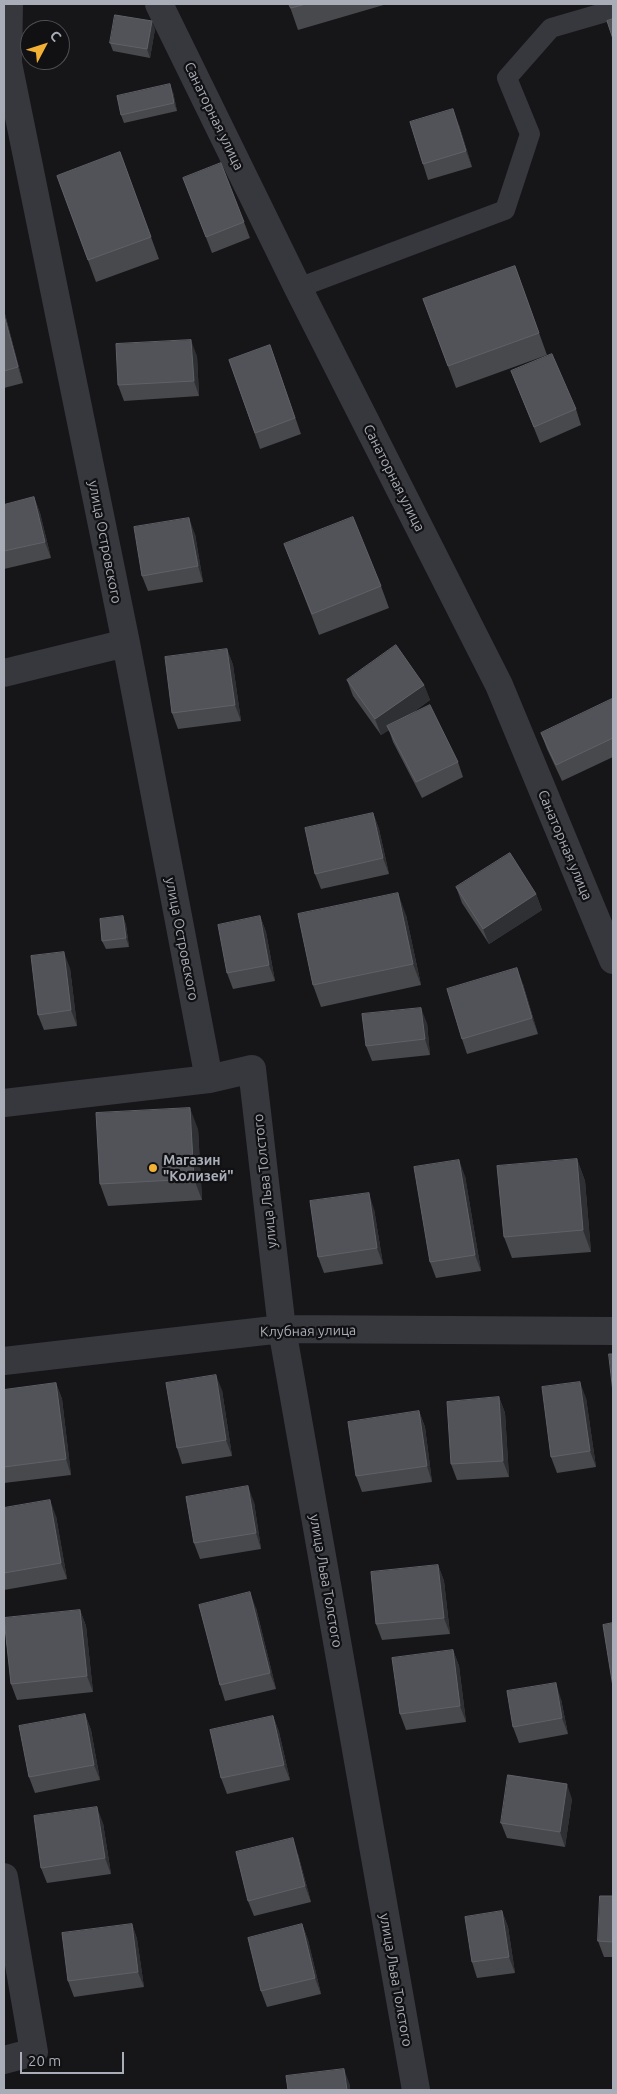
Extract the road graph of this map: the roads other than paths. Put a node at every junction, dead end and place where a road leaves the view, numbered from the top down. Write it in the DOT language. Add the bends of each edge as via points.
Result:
graph roads {
  1 [pos="9,4"];
  2 [pos="159,4"];
  3 [pos="613,10"];
  4 [pos="298,288"];
  5 [pos="126,643"];
  6 [pos="4,673"];
  7 [pos="613,960"];
  8 [pos="209,1079"];
  9 [pos="4,1103"];
  10 [pos="282,1329"];
  11 [pos="613,1331"];
  12 [pos="4,1361"];
  13 [pos="4,1877"];
  14 [pos="4,2060"];
  15 [pos="416,2090"];
  1 -- 5 [label="street, улица Островского" via="8,62"];
  2 -- 4 [label="street, Санаторная улица"];
  3 -- 4 [label="lane" via="551,28 507,78 530,134 505,210"];
  4 -- 7 [label="street, Санаторная улица" via="499,685"];
  5 -- 6 [label="street"];
  5 -- 8 [label="street, улица Островского"];
  8 -- 9 [label="street"];
  8 -- 10 [label="street, улица Льва Толстого" via="252,1069"];
  10 -- 11 [label="street, Клубная улица"];
  10 -- 12 [label="street, Клубная улица"];
  10 -- 15 [label="street, улица Льва Толстого"];
  13 -- 14 [label="street" via="34,2052"];
}
